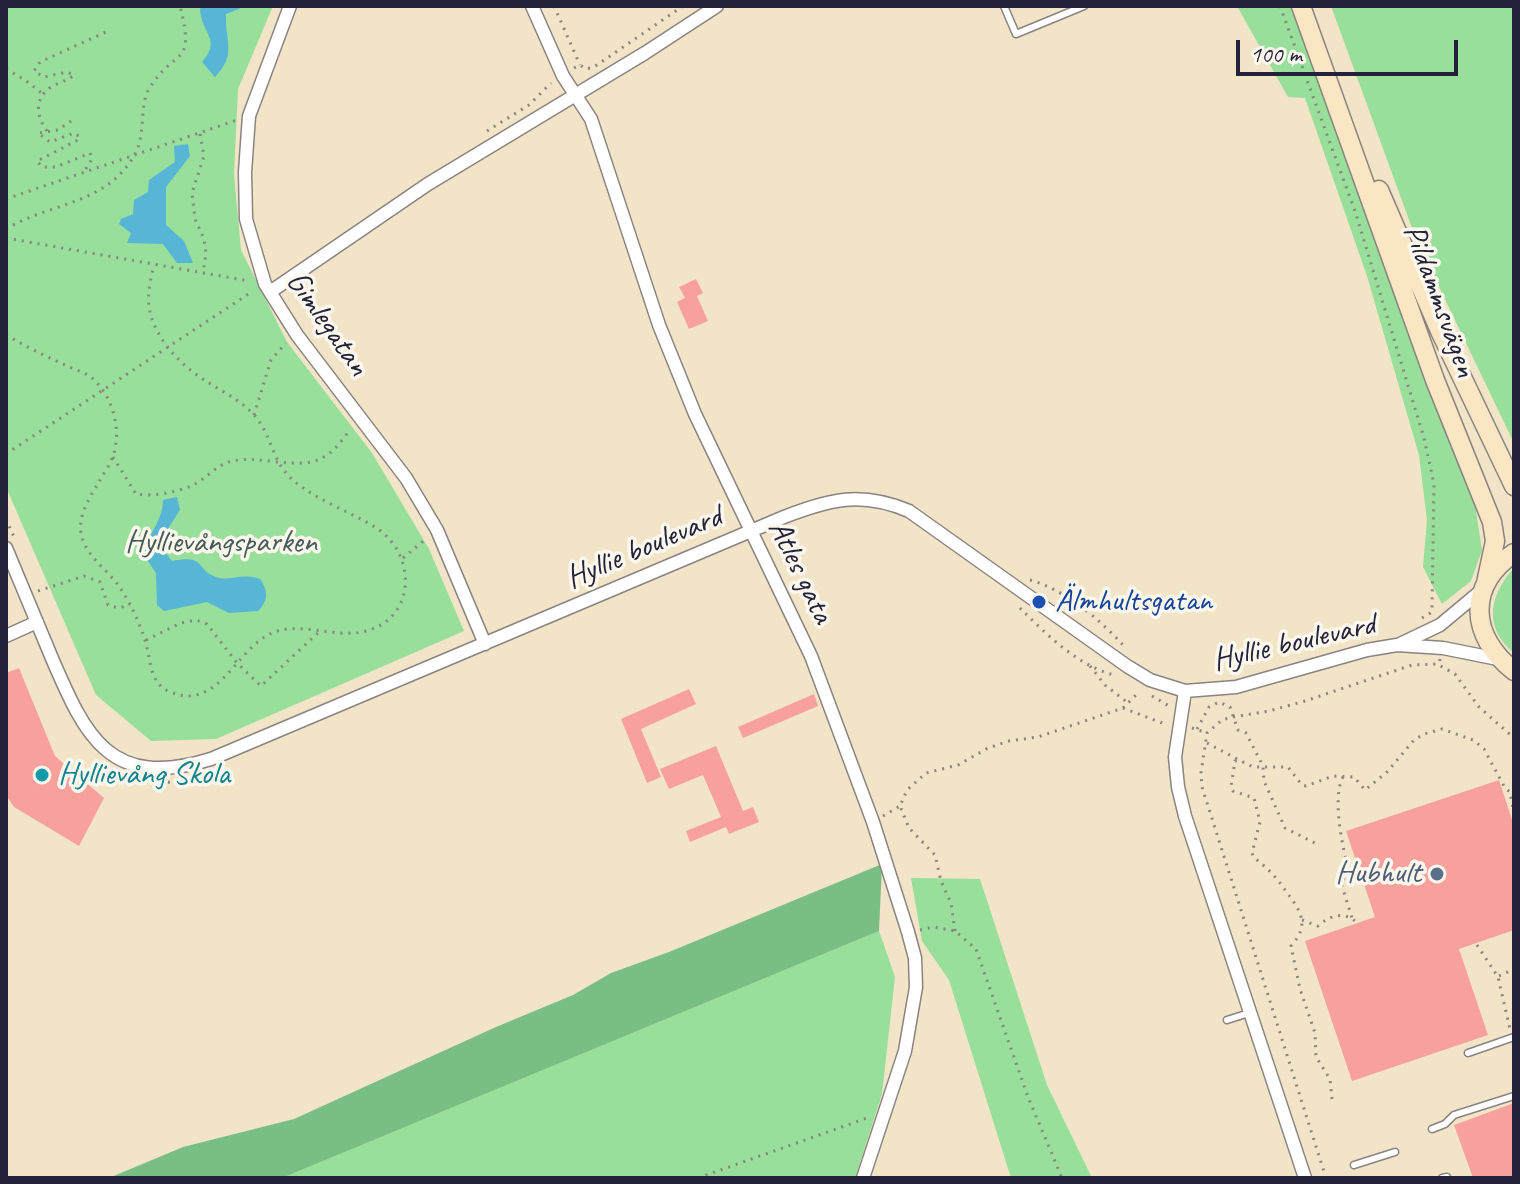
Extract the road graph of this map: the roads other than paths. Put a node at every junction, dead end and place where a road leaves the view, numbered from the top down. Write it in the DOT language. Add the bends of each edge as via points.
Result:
graph roads {
  1 [pos="290,6"];
  2 [pos="532,6"];
  3 [pos="717,6"];
  4 [pos="1004,6"];
  5 [pos="1084,6"];
  6 [pos="1301,6"];
  7 [pos="1313,39"];
  8 [pos="576,96"];
  9 [pos="267,288"];
  10 [pos="1514,486"];
  11 [pos="751,532"];
  12 [pos="11,546"];
  13 [pos="1514,553"];
  14 [pos="1484,587"];
  15 [pos="37,622"];
  16 [pos="6,636"];
  17 [pos="485,644"];
  18 [pos="1397,645"];
  19 [pos="1498,659"];
  20 [pos="1514,671"];
  21 [pos="1185,691"];
  22 [pos="1249,1013"];
  23 [pos="1227,1020"];
  24 [pos="1512,1037"];
  25 [pos="1468,1053"];
  26 [pos="1514,1096"];
  27 [pos="1432,1129"];
  28 [pos="1395,1152"];
  29 [pos="1354,1165"];
  30 [pos="863,1178"];
  31 [pos="1305,1178"];
  1 -- 9 [label="street, Gimlegatan" via="249,116 246,219"];
  2 -- 8 [label="street, Atles gata"];
  3 -- 8 [label="street"];
  4 -- 5 [label="lane" via="1016,34"];
  6 -- 7 [label="main road, Pildammsvägen"];
  7 -- 10 [label="main road, Pildammsvägen"];
  7 -- 14 [label="main road, Pildammsvägen" via="1435,380 1492,522 1495,541"];
  8 -- 9 [label="street"];
  8 -- 11 [label="street, Atles gata" via="591,119 659,325"];
  9 -- 17 [label="street, Gimlegatan" via="406,478 437,530"];
  11 -- 17 [label="street, Hyllie boulevard"];
  11 -- 21 [label="street, Hyllie boulevard" via="839,500 888,503 931,524 1146,685"];
  11 -- 30 [label="street, Atles gata" via="811,656 873,822 915,958 916,987 905,1051"];
  12 -- 15 [label="street, Hyllie boulevard"];
  13 -- 14 [label="main road" via="1497,566"];
  14 -- 18 [label="street, Hyllie boulevard" via="1440,625"];
  14 -- 19 [label="main road, Pildammsvägen" via="1480,623"];
  15 -- 16 [label="street"];
  15 -- 17 [label="street, Hyllie boulevard" via="84,726 105,750 141,767 173,769 211,759"];
  18 -- 19 [label="street, Hyllie boulevard"];
  18 -- 21 [label="street, Hyllie boulevard" via="1236,687"];
  19 -- 20 [label="main road, Pildammsvägen"];
  21 -- 22 [label="street" via="1175,757 1185,816"];
  22 -- 23 [label="lane"];
  22 -- 31 [label="street"];
  24 -- 25 [label="lane"];
  26 -- 27 [label="lane" via="1454,1115"];
  28 -- 29 [label="lane"];
}
